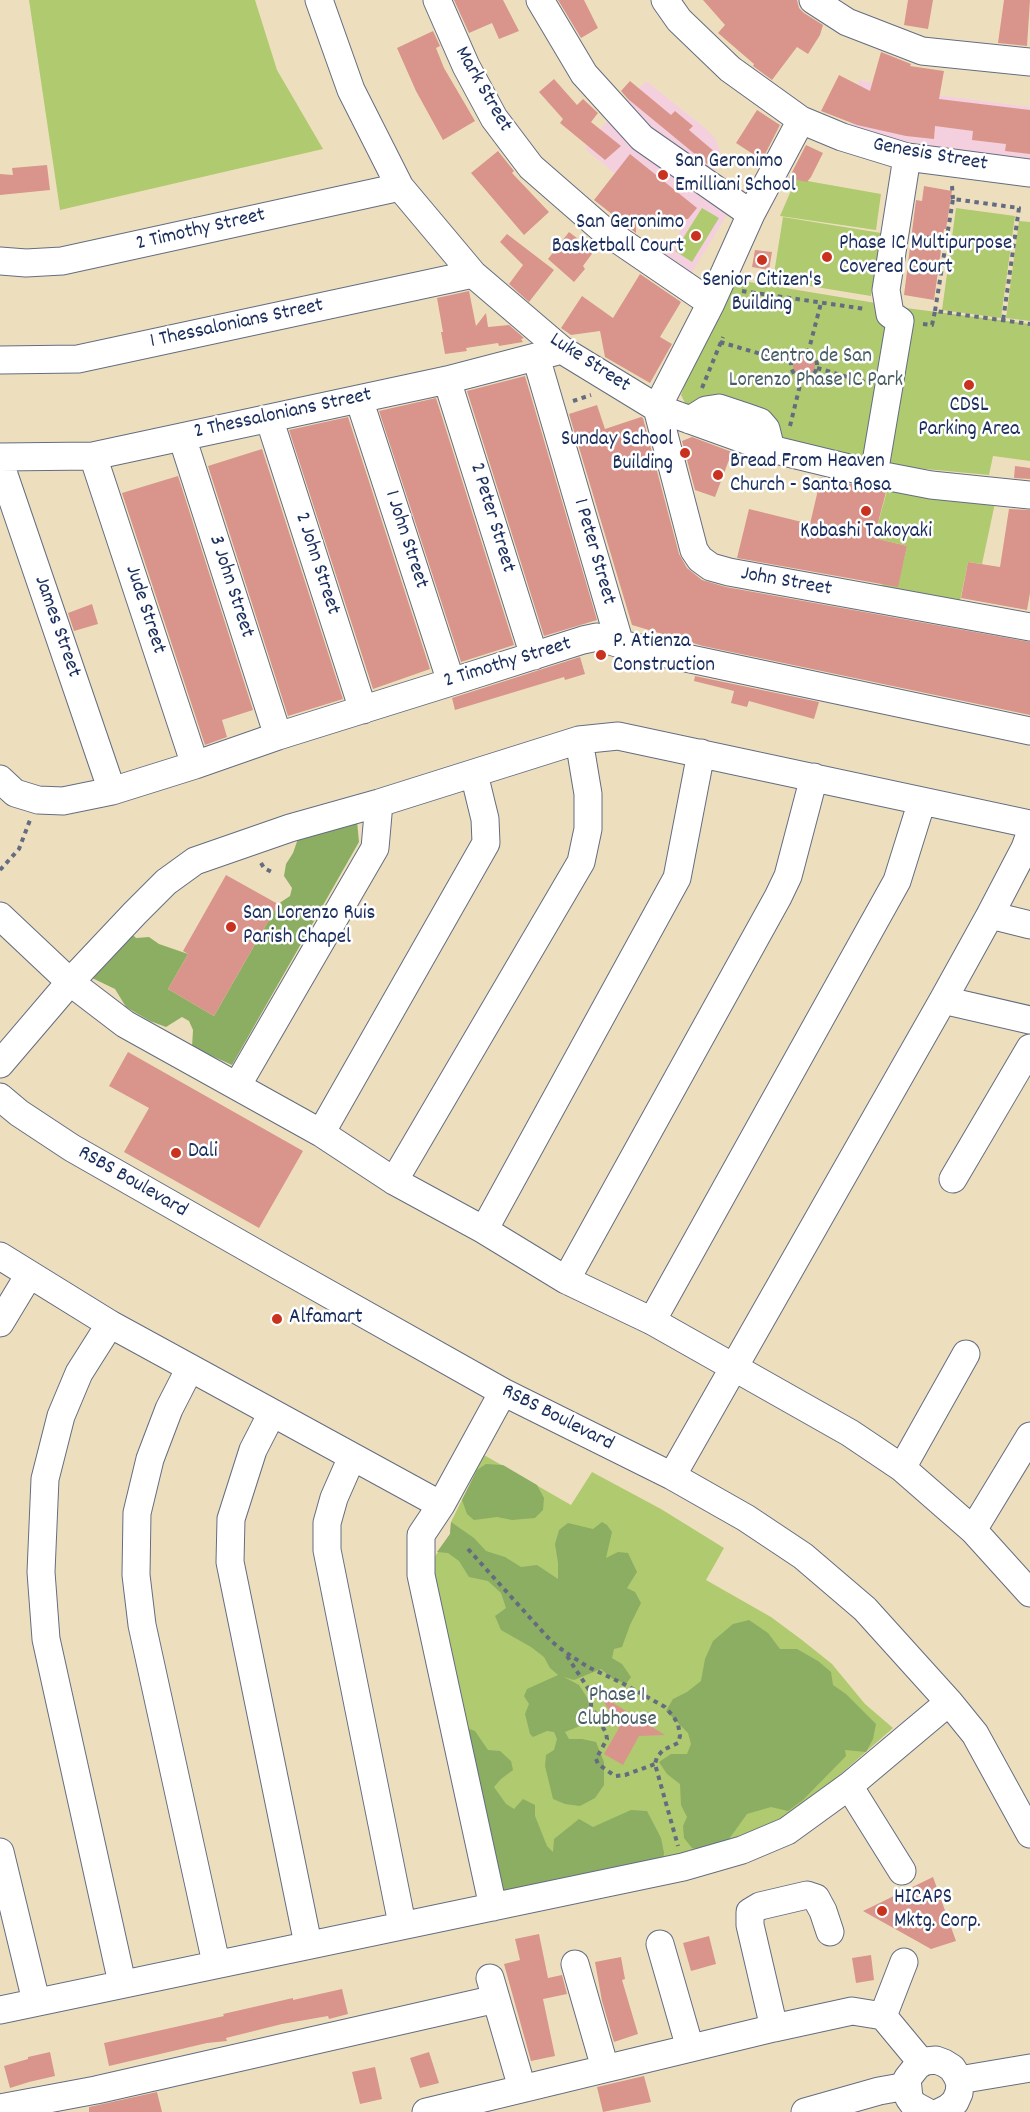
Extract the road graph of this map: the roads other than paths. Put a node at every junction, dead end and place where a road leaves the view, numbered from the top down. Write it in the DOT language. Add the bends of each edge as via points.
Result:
graph roads {
  1 [pos="319,0"];
  2 [pos="437,0"];
  3 [pos="540,0"];
  4 [pos="665,0"];
  5 [pos="813,0"];
  6 [pos="1030,62"];
  7 [pos="801,120"];
  8 [pos="907,157"];
  9 [pos="1030,173"];
  10 [pos="400,186"];
  11 [pos="751,214"];
  12 [pos="0,261"];
  13 [pos="473,274"];
  14 [pos="711,303"];
  15 [pos="562,350"];
  16 [pos="536,357"];
  17 [pos="0,360"];
  18 [pos="447,380"];
  19 [pos="359,399"];
  20 [pos="657,408"];
  21 [pos="269,418"];
  22 [pos="182,437"];
  23 [pos="93,456"];
  24 [pos="0,457"];
  25 [pos="0,463"];
  26 [pos="874,474"];
  27 [pos="1030,495"];
  28 [pos="1030,627"];
  29 [pos="620,644"];
  30 [pos="534,656"];
  31 [pos="451,682"];
  32 [pos="363,710"];
  33 [pos="1030,731"];
  34 [pos="278,736"];
  35 [pos="579,740"];
  36 [pos="701,753"];
  37 [pos="195,765"];
  38 [pos="474,774"];
  39 [pos="814,777"];
  40 [pos="0,779"];
  41 [pos="112,791"];
  42 [pos="922,801"];
  43 [pos="379,804"];
  44 [pos="1030,824"];
  45 [pos="1030,834"];
  46 [pos="990,915"];
  47 [pos="0,916"];
  48 [pos="1030,925"];
  49 [pos="70,982"];
  50 [pos="943,1000"];
  51 [pos="1030,1020"];
  52 [pos="1030,1048"];
  53 [pos="0,1064"];
  54 [pos="237,1086"];
  55 [pos="0,1097"];
  56 [pos="321,1133"];
  57 [pos="952,1179"];
  58 [pos="394,1181"];
  59 [pos="484,1230"];
  60 [pos="0,1256"];
  61 [pos="29,1275"];
  62 [pos="566,1280"];
  63 [pos="652,1321"];
  64 [pos="0,1323"];
  65 [pos="110,1324"];
  66 [pos="966,1354"];
  67 [pos="734,1367"];
  68 [pos="190,1368"];
  69 [pos="503,1392"];
  70 [pos="272,1413"];
  71 [pos="1030,1436"];
  72 [pos="352,1457"];
  73 [pos="902,1468"];
  74 [pos="672,1476"];
  75 [pos="441,1505"];
  76 [pos="973,1530"];
  77 [pos="1030,1592"];
  78 [pos="949,1702"];
  79 [pos="849,1786"];
  80 [pos="1030,1834"];
  81 [pos="0,1852"];
  82 [pos="902,1871"];
  83 [pos="493,1907"];
  84 [pos="402,1924"];
  85 [pos="830,1932"];
  86 [pos="308,1944"];
  87 [pos="660,1944"];
  88 [pos="904,1962"];
  89 [pos="216,1963"];
  90 [pos="576,1964"];
  91 [pos="122,1983"];
  92 [pos="36,2001"];
  93 [pos="0,2010"];
  94 [pos="883,2016"];
  95 [pos="774,2028"];
  96 [pos="690,2048"];
  97 [pos="922,2063"];
  98 [pos="605,2068"];
  99 [pos="1030,2068"];
  100 [pos="958,2080"];
  101 [pos="907,2086"];
  102 [pos="522,2088"];
  103 [pos="0,2108"];
  104 [pos="426,2112"];
  105 [pos="805,2112"];
  106 [pos="939,2112"];
  1 -- 10 [label="street, Luke Street" via="351,90"];
  2 -- 14 [label="street, Mark Street" via="494,118 531,167 601,228"];
  3 -- 11 [label="street" via="584,75 642,138"];
  4 -- 7 [label="street, Genesis Street" via="679,20 730,69"];
  5 -- 6 [label="street" via="847,22 922,51"];
  7 -- 8 [label="street, Genesis Street"];
  7 -- 11 [label="street"];
  8 -- 9 [label="street, Genesis Street"];
  8 -- 26 [label="street" via="886,290 890,314 900,321"];
  10 -- 12 [label="street, 2 Timothy Street" via="63,261"];
  10 -- 13 [label="street, Luke Street"];
  11 -- 14 [label="street"];
  13 -- 15 [label="street, Luke Street"];
  13 -- 17 [label="street, 1 Thessalonians Street" via="78,359"];
  14 -- 20 [label="street"];
  15 -- 16 [label="street, 2 Thessalonians Street"];
  15 -- 20 [label="street, Luke Street"];
  16 -- 18 [label="street, 2 Thessalonians Street"];
  16 -- 29 [label="street, 1 Peter Street"];
  18 -- 19 [label="street, 2 Thessalonians Street"];
  18 -- 30 [label="street, 2 Peter Street"];
  19 -- 21 [label="street, 2 Thessalonians Street"];
  19 -- 31 [label="street, 1 John Street"];
  20 -- 26 [label="street, Luke Street" via="694,408"];
  20 -- 28 [label="street, John Street" via="694,550 711,567"];
  21 -- 22 [label="street, 2 Thessalonians Street"];
  21 -- 32 [label="street, 2 John Street"];
  22 -- 23 [label="street, 2 Thessalonians Street"];
  22 -- 34 [label="street, 3 John Street"];
  23 -- 24 [label="street, 2 Thessalonians Street"];
  23 -- 37 [label="street, Jude Street"];
  25 -- 41 [label="street, James Street"];
  26 -- 27 [label="street, Luke Street"];
  29 -- 30 [label="street, 2 Timothy Street" via="597,638"];
  29 -- 33 [label="street, 2 Timothy Street"];
  30 -- 31 [label="street, 2 Timothy Street"];
  31 -- 32 [label="street, 2 Timothy Street"];
  32 -- 34 [label="street, 2 Timothy Street"];
  34 -- 37 [label="street, 2 Timothy Street"];
  35 -- 36 [label="street" via="618,736"];
  35 -- 38 [label="street"];
  35 -- 58 [label="street" via="588,794 588,829 581,862"];
  36 -- 39 [label="street"];
  36 -- 59 [label="street" via="677,878"];
  37 -- 41 [label="street, 2 Timothy Street"];
  38 -- 43 [label="street"];
  38 -- 56 [label="street" via="485,819 486,843"];
  39 -- 42 [label="street"];
  39 -- 62 [label="street" via="788,876 778,897"];
  40 -- 41 [label="street, 2 Timothy Street" via="15,793 38,800 63,801"];
  42 -- 44 [label="street"];
  42 -- 63 [label="street" via="897,881"];
  43 -- 49 [label="street" via="290,828 195,861 166,882"];
  43 -- 54 [label="street" via="375,848"];
  45 -- 46 [label="street"];
  46 -- 48 [label="street"];
  46 -- 50 [label="street"];
  47 -- 49 [label="street"];
  49 -- 53 [label="street"];
  49 -- 54 [label="street" via="125,1024"];
  50 -- 51 [label="street"];
  50 -- 67 [label="street"];
  52 -- 57 [label="street"];
  54 -- 56 [label="street"];
  55 -- 69 [label="street, RSBS Boulevard" via="83,1154"];
  56 -- 58 [label="street"];
  58 -- 59 [label="street"];
  59 -- 62 [label="street"];
  60 -- 61 [label="street"];
  61 -- 64 [label="street"];
  61 -- 65 [label="street"];
  62 -- 63 [label="street"];
  63 -- 67 [label="street"];
  65 -- 68 [label="street"];
  65 -- 91 [label="street" via="78,1373 61,1416 45,1479 41,1572 46,1639"];
  66 -- 73 [label="street"];
  67 -- 73 [label="street" via="850,1433"];
  67 -- 74 [label="street"];
  68 -- 70 [label="street"];
  68 -- 89 [label="street" via="150,1459 137,1513 136,1575 142,1625"];
  69 -- 74 [label="street, RSBS Boulevard"];
  69 -- 75 [label="street"];
  70 -- 72 [label="street"];
  70 -- 86 [label="street" via="241,1480 231,1519 230,1562"];
  71 -- 76 [label="street"];
  72 -- 75 [label="street"];
  72 -- 84 [label="street" via="327,1523 327,1550"];
  73 -- 76 [label="street"];
  74 -- 78 [label="street, RSBS Boulevard" via="803,1556 865,1609"];
  75 -- 83 [label="street" via="422,1534 421,1575"];
  76 -- 77 [label="street"];
  78 -- 79 [label="street"];
  78 -- 80 [label="street, RSBS Boulevard" via="975,1734"];
  79 -- 82 [label="street"];
  79 -- 83 [label="street" via="787,1831 742,1850 684,1867"];
  81 -- 92 [label="street"];
  83 -- 84 [label="street"];
  84 -- 86 [label="street"];
  85 -- 95 [label="street" via="816,1898 807,1895 760,1905 750,1912"];
  86 -- 89 [label="street"];
  87 -- 96 [label="street"];
  88 -- 94 [label="street"];
  89 -- 91 [label="street"];
  90 -- 98 [label="street"];
  91 -- 92 [label="street"];
  92 -- 93 [label="street"];
  94 -- 95 [label="street" via="852,2011"];
  94 -- 97 [label="street"];
  95 -- 96 [label="street"];
  96 -- 98 [label="street"];
  97 -- 100 [label="street" via="945,2062"];
  97 -- 101 [label="street" via="912,2071"];
  98 -- 102 [label="street"];
  99 -- 100 [label="street"];
  100 -- 106 [label="street" via="955,2102"];
  101 -- 105 [label="street"];
  101 -- 106 [label="street" via="914,2105"];
  102 -- 103 [label="street" via="493,1988 96,2090"];
  102 -- 104 [label="street"];
}
